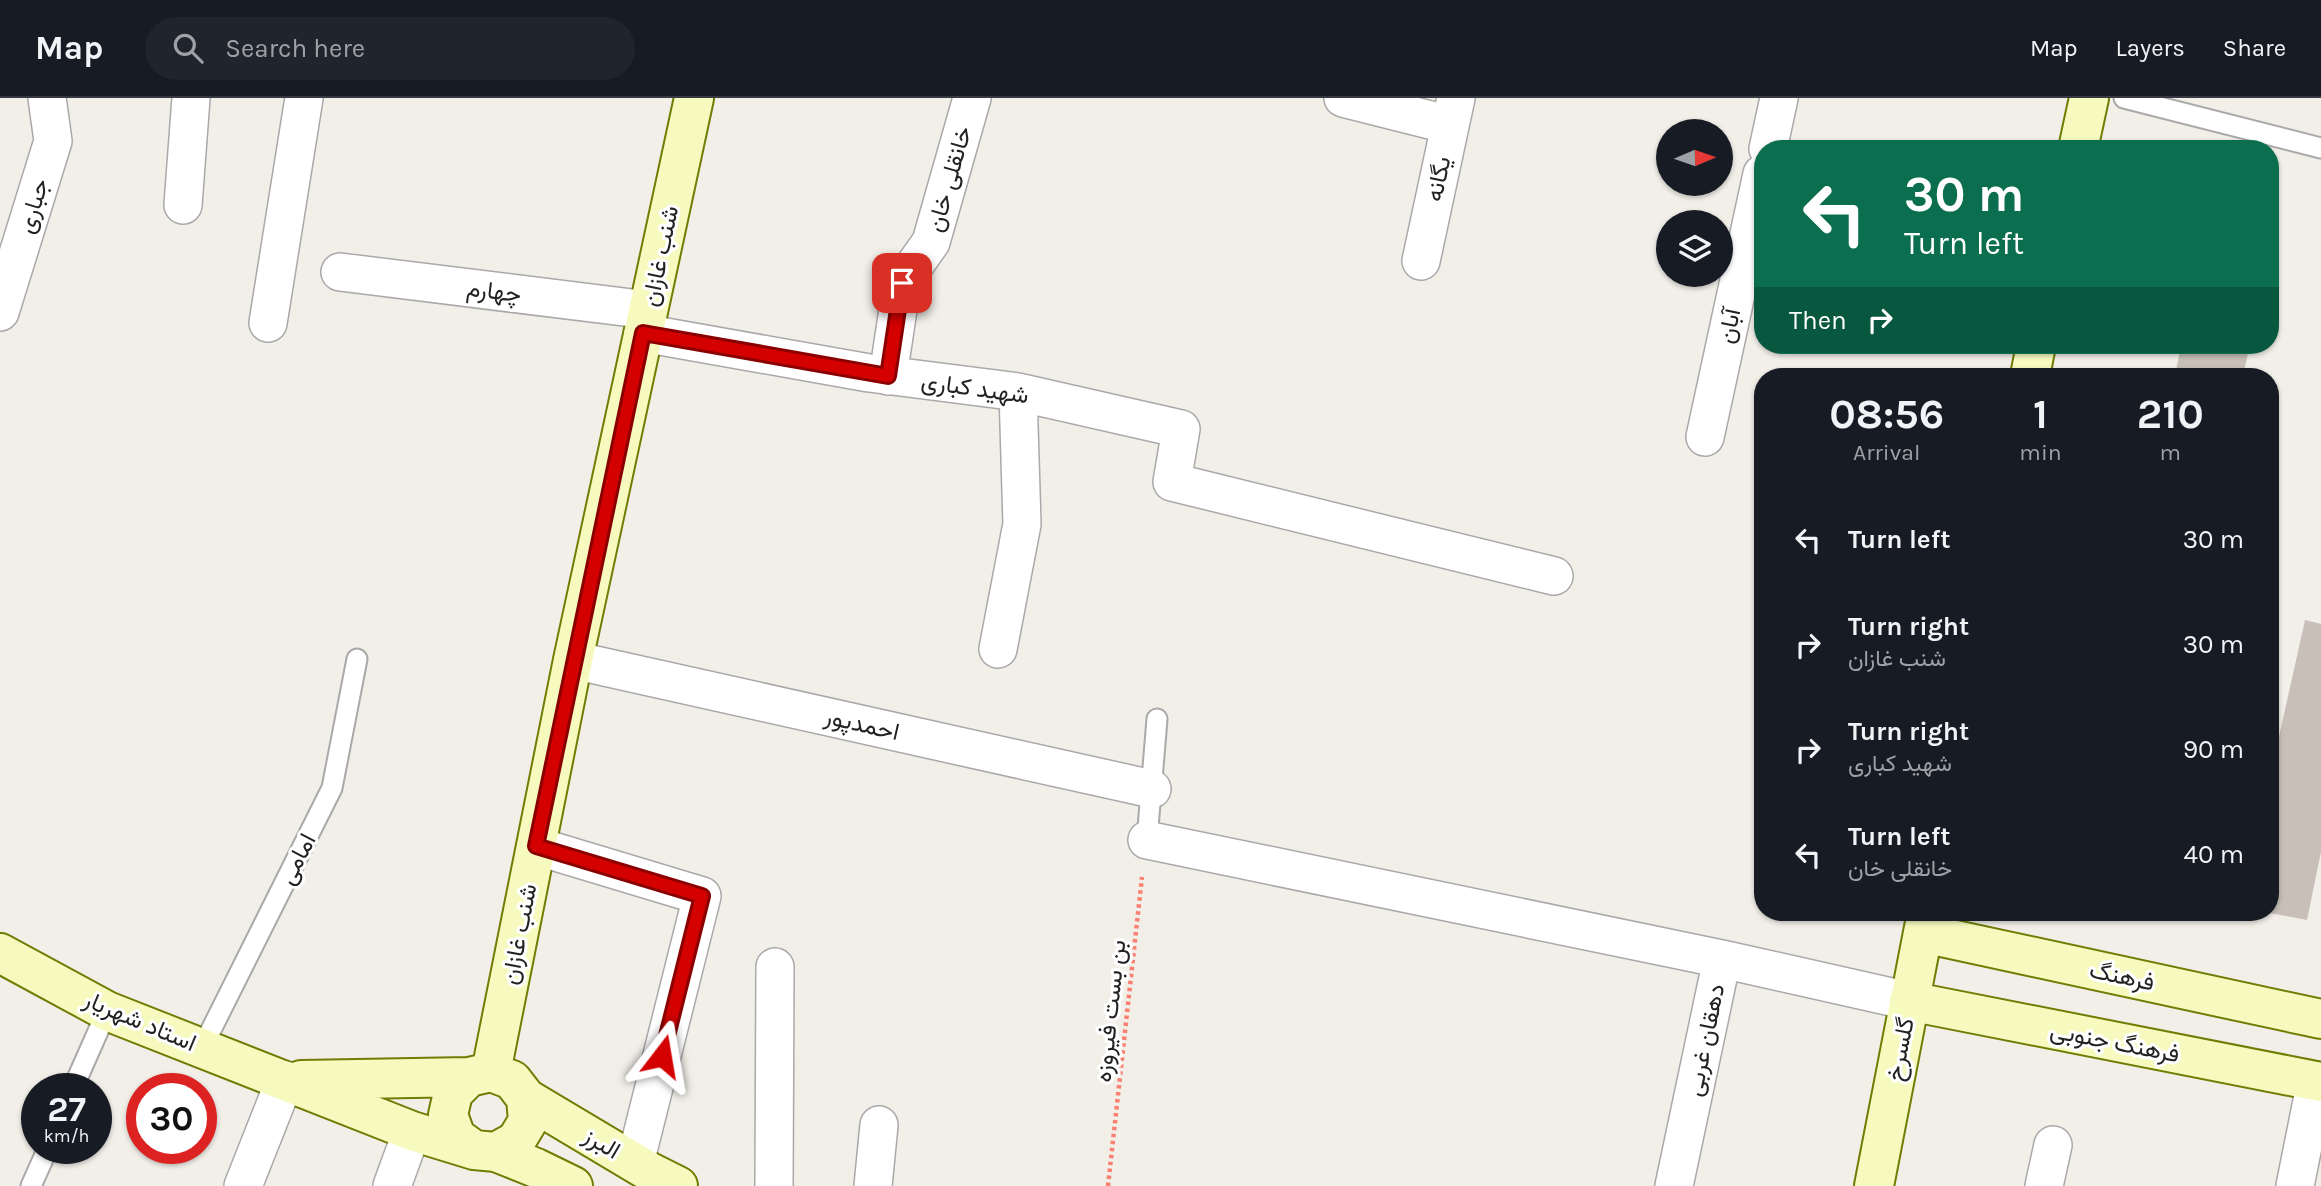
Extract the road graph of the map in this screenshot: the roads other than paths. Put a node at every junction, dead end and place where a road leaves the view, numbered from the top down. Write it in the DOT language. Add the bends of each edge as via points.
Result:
graph roads {
  1 [pos="47,98"];
  2 [pos="191,98"];
  3 [pos="304,98"];
  4 [pos="694,98"];
  5 [pos="972,98"];
  6 [pos="1343,98"];
  7 [pos="1779,98"];
  8 [pos="2089,98"];
  9 [pos="2124,98"];
  10 [pos="1453,112"];
  11 [pos="1770,140"];
  12 [pos="2080,140"];
  13 [pos="2321,148"];
  14 [pos="183,205"];
  15 [pos="1754,211"];
  16 [pos="1421,261"];
  17 [pos="340,272"];
  18 [pos="0,312"];
  19 [pos="645,322"];
  20 [pos="268,323"];
  21 [pos="888,376"];
  22 [pos="1018,392"];
  23 [pos="1705,438"];
  24 [pos="1554,576"];
  25 [pos="999,649"];
  26 [pos="357,659"];
  27 [pos="573,660"];
  28 [pos="1157,719"];
  29 [pos="1152,789"];
  30 [pos="1147,840"];
  31 [pos="536,846"];
  32 [pos="1925,923"];
  33 [pos="0,953"];
  34 [pos="1722,959"];
  35 [pos="775,967"];
  36 [pos="1909,1001"];
  37 [pos="107,1011"];
  38 [pos="2321,1019"];
  39 [pos="202,1048"];
  40 [pos="80,1073"];
  41 [pos="480,1074"];
  42 [pos="285,1080"];
  43 [pos="2319,1082"];
  44 [pos="526,1098"];
  45 [pos="879,1125"];
  46 [pos="412,1131"];
  47 [pos="2053,1146"];
  48 [pos="485,1151"];
  49 [pos="635,1163"];
  50 [pos="41,1164"];
  51 [pos="534,1177"];
  52 [pos="31,1186"];
  53 [pos="243,1186"];
  54 [pos="392,1186"];
  55 [pos="573,1186"];
  56 [pos="678,1186"];
  57 [pos="774,1186"];
  58 [pos="873,1186"];
  59 [pos="1674,1186"];
  60 [pos="1874,1186"];
  61 [pos="2044,1186"];
  62 [pos="2295,1186"];
  1 -- 18 [label="street, جباری" via="53,141"];
  2 -- 14 [label="street"];
  3 -- 20 [label="street"];
  4 -- 19 [label="main road, شنب غازان"];
  5 -- 21 [label="street, خانقلی خان" via="931,242 902,283"];
  6 -- 10 [label="street"];
  7 -- 11 [label="street"];
  8 -- 12 [label="main road"];
  9 -- 13 [label="lane"];
  10 -- 16 [label="street, یگانه"];
  15 -- 23 [label="street, آبان"];
  17 -- 19 [label="street, چهارم"];
  19 -- 21 [label="street, شهید کباری"];
  19 -- 27 [label="main road, شنب غازان"];
  21 -- 22 [label="street, شهید کباری"];
  22 -- 24 [label="street, شهید کباری" via="1181,429 1172,482"];
  22 -- 25 [label="street" via="1022,524"];
  26 -- 39 [label="lane, امامی" via="332,788"];
  27 -- 29 [label="street, احمدپور"];
  27 -- 31 [label="main road, شنب غازان"];
  28 -- 29 [label="lane"];
  29 -- 30 [label="lane"];
  30 -- 34 [label="street"];
  31 -- 41 [label="main road, شنب غازان"];
  31 -- 49 [label="street" via="702,896"];
  32 -- 36 [label="main road, گلسرخ"];
  32 -- 38 [label="main road, فرهنگ"];
  33 -- 37 [label="main road, استاد شهریار"];
  34 -- 36 [label="street, دهقان غربی"];
  34 -- 59 [label="street, دهقان غربی"];
  35 -- 57 [label="street"];
  36 -- 43 [label="main road, فرهنگ جنوبی"];
  36 -- 60 [label="main road, گلسرخ"];
  37 -- 39 [label="main road, استاد شهریار"];
  37 -- 40 [label="lane"];
  39 -- 42 [label="main road, استاد شهریار"];
  41 -- 42 [label="main road, استاد شهریار"];
  41 -- 44 [label="main road" via="512,1080"];
  41 -- 48 [label="main road" via="453,1093 448,1115 456,1137"];
  42 -- 46 [label="main road, استاد شهریار"];
  42 -- 53 [label="street"];
  43 -- 62 [label="street"];
  44 -- 48 [label="main road" via="528,1121 516,1142"];
  44 -- 49 [label="main road, البرز"];
  45 -- 58 [label="street"];
  46 -- 48 [label="main road, استاد شهریار"];
  46 -- 54 [label="street"];
  47 -- 61 [label="street"];
  48 -- 51 [label="main road"];
  49 -- 56 [label="main road, البرز"];
  50 -- 52 [label="lane"];
  51 -- 55 [label="main road"];
}
